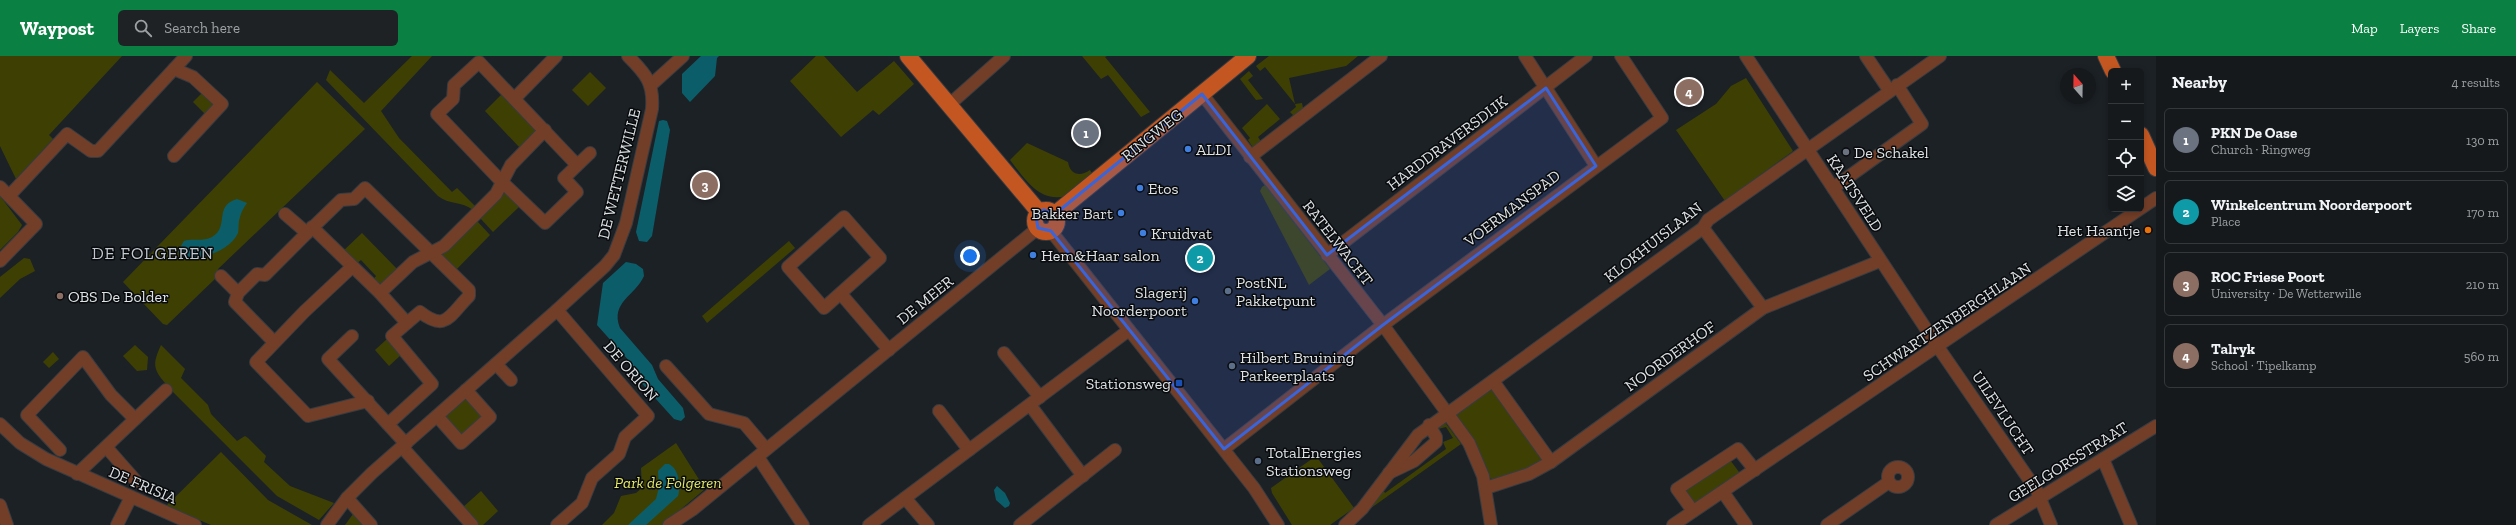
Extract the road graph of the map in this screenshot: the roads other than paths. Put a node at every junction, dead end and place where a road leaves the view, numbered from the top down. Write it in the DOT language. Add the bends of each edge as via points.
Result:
graph roads {
  1 [pos="186,56"];
  2 [pos="556,56"];
  3 [pos="628,56"];
  4 [pos="683,56"];
  5 [pos="908,56"];
  6 [pos="1004,56"];
  7 [pos="1248,56"];
  8 [pos="1381,56"];
  9 [pos="1525,56"];
  10 [pos="1586,56"];
  11 [pos="1621,56"];
  12 [pos="1746,56"];
  13 [pos="1866,56"];
  14 [pos="1940,56"];
  15 [pos="2106,56"];
  16 [pos="2112,68"];
  17 [pos="174,69"];
  18 [pos="651,85"];
  19 [pos="1546,88"];
  20 [pos="1893,88"];
  21 [pos="1202,94"];
  22 [pos="515,98"];
  23 [pos="950,104"];
  24 [pos="545,130"];
  25 [pos="2143,140"];
  26 [pos="1806,148"];
  27 [pos="590,153"];
  28 [pos="174,156"];
  29 [pos="1250,157"];
  30 [pos="577,164"];
  31 [pos="1596,166"];
  32 [pos="2156,168"];
  33 [pos="504,182"];
  34 [pos="0,187"];
  35 [pos="1833,188"];
  36 [pos="9,196"];
  37 [pos="2156,198"];
  38 [pos="1047,213"];
  39 [pos="285,214"];
  40 [pos="1703,228"];
  41 [pos="309,230"];
  42 [pos="1045,230"];
  43 [pos="432,253"];
  44 [pos="1327,255"];
  45 [pos="0,261"];
  46 [pos="1880,261"];
  47 [pos="352,267"];
  48 [pos="221,276"];
  49 [pos="238,293"];
  50 [pos="380,293"];
  51 [pos="841,294"];
  52 [pos="1763,308"];
  53 [pos="557,310"];
  54 [pos="407,323"];
  55 [pos="1383,325"];
  56 [pos="1129,330"];
  57 [pos="352,336"];
  58 [pos="274,342"];
  59 [pos="1938,348"];
  60 [pos="889,350"];
  61 [pos="1004,353"];
  62 [pos="496,364"];
  63 [pos="666,366"];
  64 [pos="511,380"];
  65 [pos="1493,381"];
  66 [pos="166,390"];
  67 [pos="466,390"];
  68 [pos="1040,397"];
  69 [pos="368,402"];
  70 [pos="1030,405"];
  71 [pos="939,411"];
  72 [pos="1447,414"];
  73 [pos="437,416"];
  74 [pos="135,420"];
  75 [pos="0,424"];
  76 [pos="388,424"];
  77 [pos="1429,426"];
  78 [pos="2156,426"];
  79 [pos="404,445"];
  80 [pos="107,448"];
  81 [pos="1224,449"];
  82 [pos="969,450"];
  83 [pos="1114,450"];
  84 [pos="762,453"];
  85 [pos="46,459"];
  86 [pos="2103,459"];
  87 [pos="1552,462"];
  88 [pos="1754,470"];
  89 [pos="1388,473"];
  90 [pos="77,474"];
  91 [pos="1083,476"];
  92 [pos="136,481"];
  93 [pos="1889,482"];
  94 [pos="1486,488"];
  95 [pos="1723,492"];
  96 [pos="131,497"];
  97 [pos="347,498"];
  98 [pos="905,498"];
  99 [pos="2040,499"];
  100 [pos="0,505"];
  101 [pos="1693,512"];
  102 [pos="7,525"];
  103 [pos="117,525"];
  104 [pos="195,525"];
  105 [pos="326,525"];
  106 [pos="371,525"];
  107 [pos="472,525"];
  108 [pos="557,525"];
  109 [pos="669,525"];
  110 [pos="803,525"];
  111 [pos="868,525"];
  112 [pos="928,525"];
  113 [pos="1020,525"];
  114 [pos="1278,525"];
  115 [pos="1345,525"];
  116 [pos="1491,525"];
  117 [pos="1673,525"];
  118 [pos="1746,525"];
  119 [pos="1827,525"];
  120 [pos="1996,525"];
  121 [pos="2051,525"];
  122 [pos="2131,525"];
  1 -- 17 [label="street"];
  2 -- 22 [label="street"];
  3 -- 18 [label="street"];
  4 -- 18 [label="street"];
  5 -- 23 [label="main road"];
  6 -- 23 [label="street"];
  7 -- 21 [label="main road, RINGWEG"];
  8 -- 29 [label="street"];
  9 -- 19 [label="street"];
  10 -- 19 [label="street, HARDDRAVERSDIJK"];
  11 -- 31 [label="street, VOERMANSPAD" via="1662,118"];
  12 -- 26 [label="street, KAATSVELD"];
  13 -- 20 [label="street"];
  14 -- 20 [label="street, KLOKHUISLAAN"];
  15 -- 16 [label="main road"];
  17 -- 28 [label="street" via="193,78 222,104"];
  17 -- 36 [label="street" via="98,150 92,151 67,134"];
  18 -- 53 [label="street, DE WETTERWILLE" via="652,109 621,241 605,266"];
  19 -- 31 [label="street"];
  19 -- 44 [label="street, HARDDRAVERSDIJK"];
  20 -- 26 [label="street, KLOKHUISLAAN"];
  20 -- 35 [label="street" via="1922,124"];
  21 -- 29 [label="street, RATELWACHT"];
  21 -- 38 [label="main road, RINGWEG"];
  22 -- 24 [label="street"];
  22 -- 33 [label="street" via="479,62 454,85 453,99 437,114"];
  23 -- 38 [label="main road"];
  24 -- 30 [label="street"];
  24 -- 33 [label="street" via="511,165"];
  25 -- 32 [label="main road"];
  26 -- 35 [label="street, KAATSVELD"];
  26 -- 40 [label="street, KLOKHUISLAAN" via="1708,220"];
  27 -- 30 [label="street"];
  29 -- 44 [label="street, RATELWACHT"];
  30 -- 33 [label="street" via="564,178 577,192 545,223"];
  31 -- 55 [label="street, VOERMANSPAD"];
  33 -- 43 [label="street" via="496,194 444,246"];
  34 -- 36 [label="street"];
  35 -- 46 [label="street, KAATSVELD"];
  36 -- 45 [label="street" via="36,224"];
  37 -- 59 [label="street, SCHWARTZENBERGHLAAN"];
  38 -- 42 [label="main road" via="1035,223"];
  39 -- 41 [label="street"];
  40 -- 52 [label="street"];
  40 -- 65 [label="street, KLOKHUISLAAN"];
  41 -- 43 [label="street" via="341,200 354,199 365,188"];
  41 -- 47 [label="street"];
  41 -- 49 [label="street" via="265,275 257,274"];
  42 -- 56 [label="street"];
  42 -- 60 [label="street, DE MEER"];
  43 -- 50 [label="street" via="413,262"];
  43 -- 54 [label="street" via="469,290 469,296 439,323 433,322 420,312"];
  44 -- 55 [label="street, RATELWACHT"];
  46 -- 52 [label="street, NOORDERHOF"];
  46 -- 59 [label="street, KAATSVELD"];
  47 -- 50 [label="street"];
  47 -- 58 [label="street"];
  48 -- 49 [label="street"];
  49 -- 58 [label="street" via="235,302"];
  50 -- 54 [label="street"];
  51 -- 51 [label="street" via="824,308 788,267 844,217 880,258"];
  51 -- 60 [label="street"];
  52 -- 87 [label="street, NOORDERHOF"];
  53 -- 62 [label="street, DE WETTERWILLE"];
  53 -- 108 [label="street, DE ORION" via="648,416 625,436 620,454 592,478 582,503"];
  54 -- 76 [label="street" via="392,336 432,384"];
  55 -- 72 [label="street, RATELWACHT"];
  55 -- 81 [label="street, VOERMANSPAD"];
  56 -- 68 [label="street"];
  56 -- 81 [label="street"];
  57 -- 69 [label="street" via="328,359"];
  58 -- 69 [label="street" via="256,362 308,416"];
  59 -- 88 [label="street, SCHWARTZENBERGHLAAN"];
  59 -- 99 [label="street, UILEVLUCHT" via="2029,478"];
  60 -- 84 [label="street, DE MEER"];
  61 -- 68 [label="street"];
  62 -- 64 [label="street"];
  62 -- 67 [label="street, DE WETTERWILLE"];
  63 -- 84 [label="street" via="709,414 744,423"];
  65 -- 72 [label="street, KLOKHUISLAAN"];
  65 -- 87 [label="street"];
  66 -- 74 [label="street, DE FRISIA"];
  67 -- 73 [label="street, DE WETTERWILLE"];
  67 -- 73 [label="street" via="490,417 461,443"];
  68 -- 70 [label="street"];
  69 -- 76 [label="street"];
  70 -- 82 [label="street"];
  70 -- 91 [label="street"];
  71 -- 82 [label="street"];
  72 -- 77 [label="street, KLOKHUISLAAN"];
  72 -- 94 [label="street, RATELWACHT" via="1474,452"];
  73 -- 79 [label="street, DE WETTERWILLE"];
  74 -- 80 [label="street, DE FRISIA"];
  74 -- 85 [label="street" via="111,395 83,357 27,414 56,446"];
  75 -- 85 [label="street, DE FRISIA" via="20,443"];
  76 -- 79 [label="street"];
  77 -- 89 [label="street, KLOKHUISLAAN" via="1410,444"];
  77 -- 89 [label="street, KLOKHUISLAAN" via="1436,437 1433,445 1414,461"];
  78 -- 86 [label="street, GEELGORSSTRAAT"];
  79 -- 97 [label="street, DE WETTERWILLE"];
  79 -- 107 [label="street"];
  80 -- 90 [label="street, DE FRISIA"];
  80 -- 92 [label="street, DE FRISIA"];
  81 -- 114 [label="street"];
  82 -- 98 [label="street"];
  83 -- 91 [label="street"];
  84 -- 109 [label="street, DE MEER" via="692,510"];
  84 -- 110 [label="street"];
  85 -- 90 [label="street, DE FRISIA"];
  86 -- 99 [label="street, GEELGORSSTRAAT"];
  86 -- 122 [label="street"];
  87 -- 94 [label="street, NOORDERHOF" via="1530,474"];
  88 -- 95 [label="street, SCHWARTZENBERGHLAAN"];
  88 -- 101 [label="street" via="1738,449 1677,489"];
  89 -- 115 [label="street, KLOKHUISLAAN" via="1362,509"];
  90 -- 96 [label="street, DE FRISIA"];
  91 -- 113 [label="street"];
  93 -- 119 [label="street"];
  94 -- 116 [label="street, RATELWACHT"];
  95 -- 101 [label="street, SCHWARTZENBERGHLAAN"];
  95 -- 118 [label="street"];
  96 -- 103 [label="street"];
  96 -- 104 [label="street, DE FRISIA"];
  97 -- 105 [label="street, DE WETTERWILLE"];
  97 -- 106 [label="street"];
  98 -- 111 [label="street"];
  98 -- 112 [label="street"];
  99 -- 120 [label="street, GEELGORSSTRAAT"];
  99 -- 121 [label="street, UILEVLUCHT"];
  100 -- 102 [label="street"];
  101 -- 117 [label="street, SCHWARTZENBERGHLAAN"];
}
